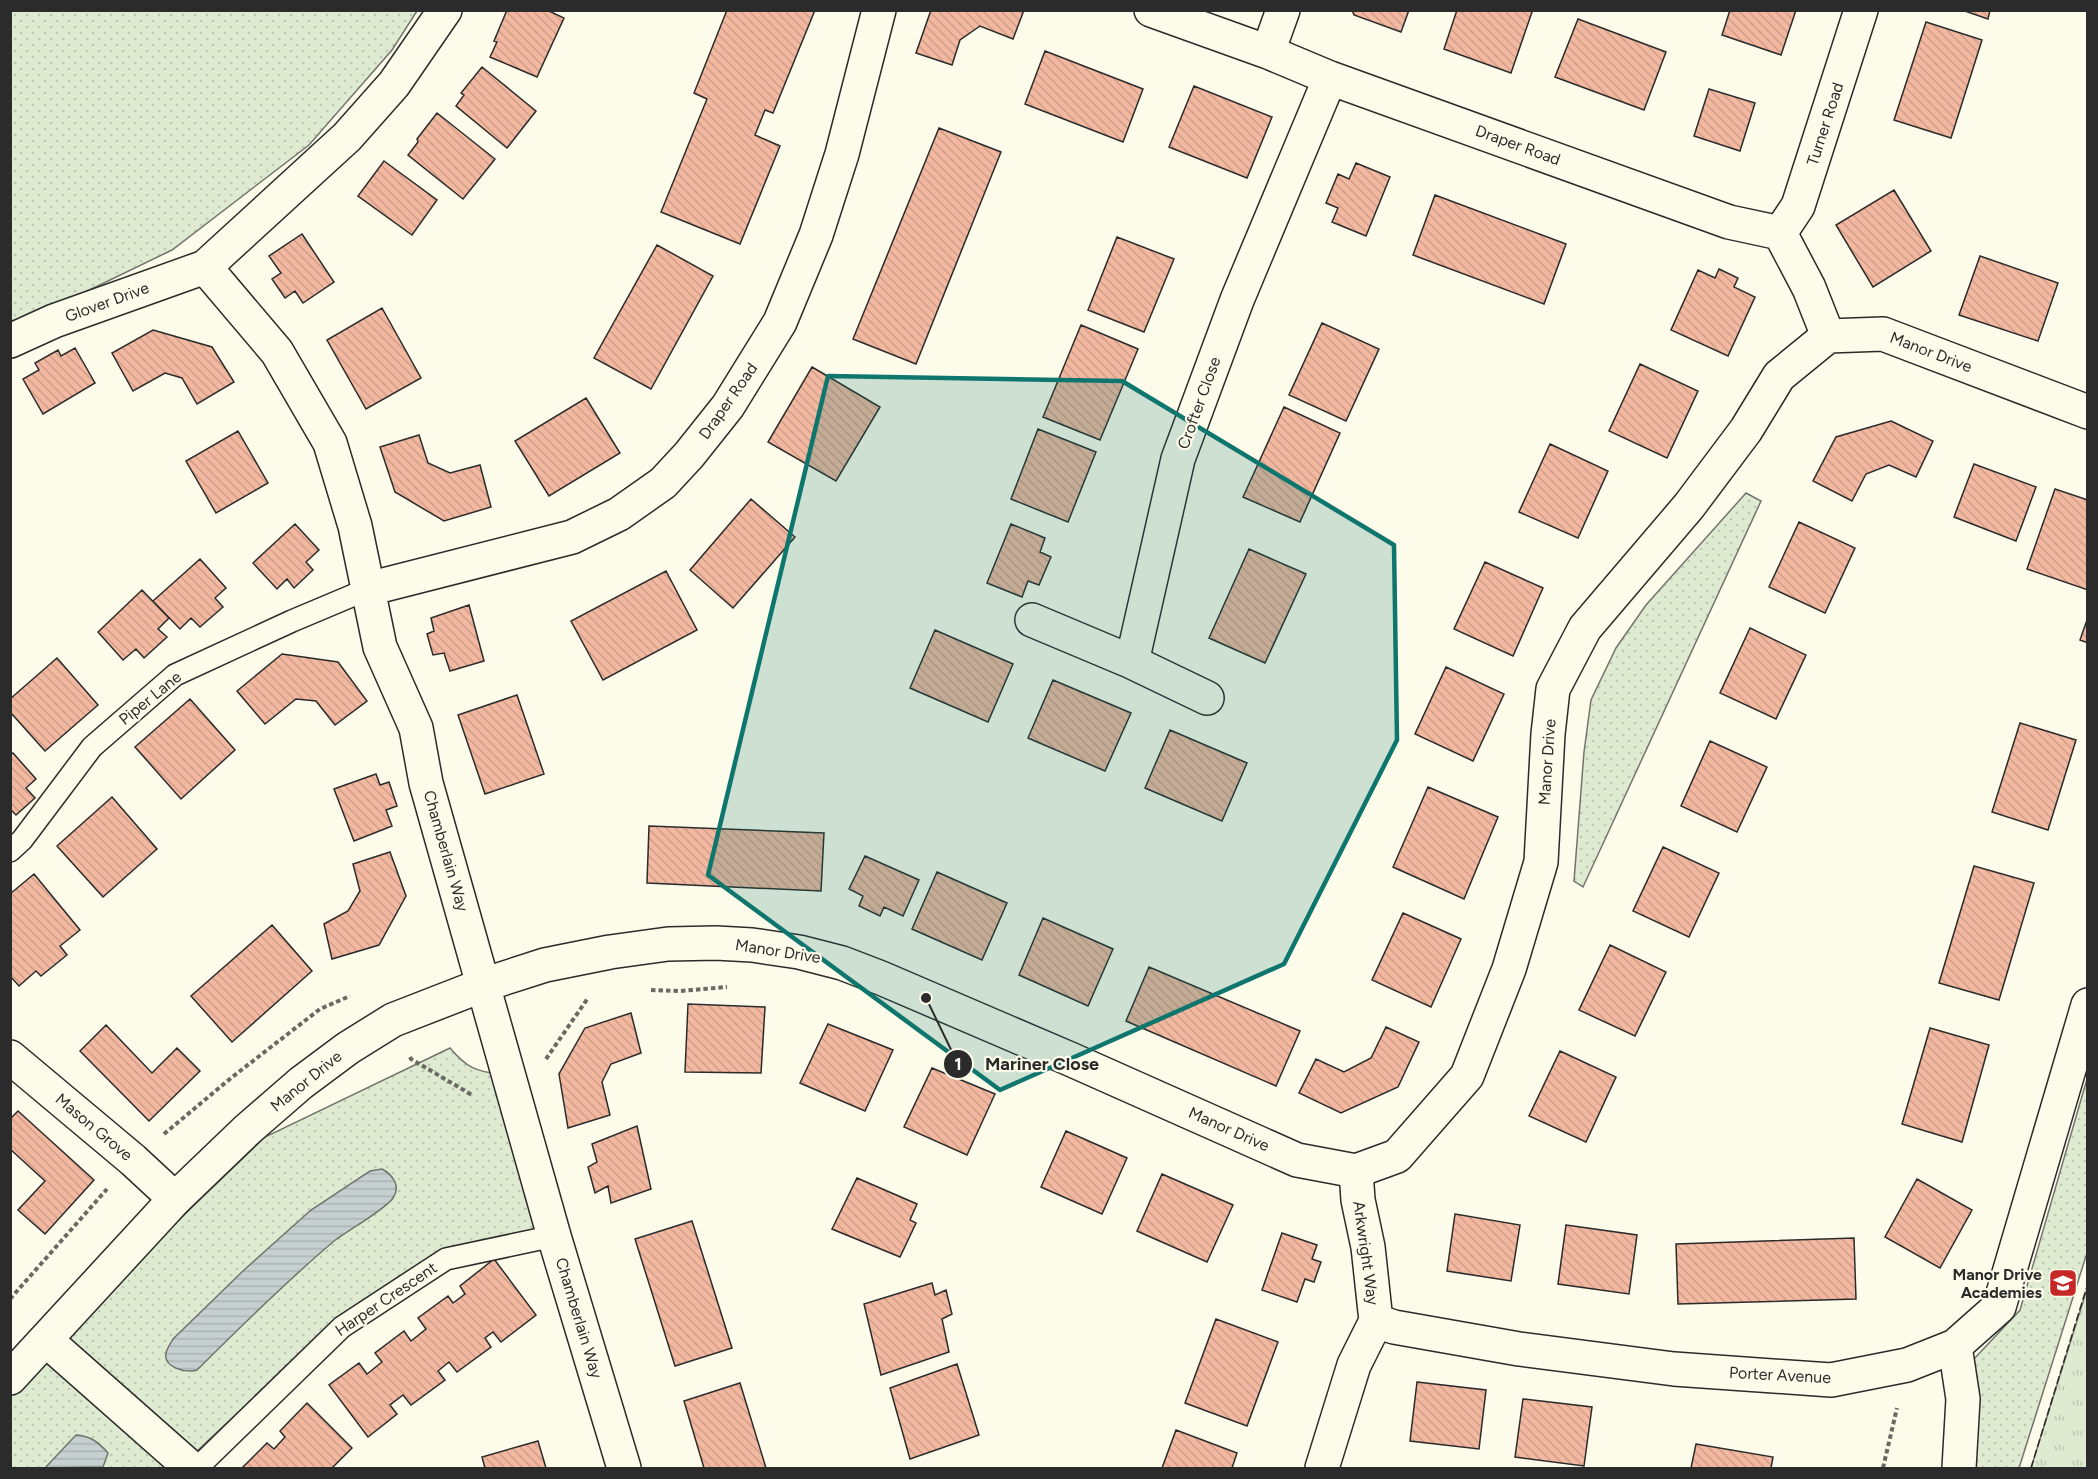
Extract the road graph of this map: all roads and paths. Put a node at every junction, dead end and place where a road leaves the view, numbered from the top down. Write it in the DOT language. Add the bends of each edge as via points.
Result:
graph roads {
  1 [pos="445,10"];
  2 [pos="879,10"];
  3 [pos="1151,10"];
  4 [pos="1283,10"];
  5 [pos="1862,10"];
  6 [pos="1268,52"];
  7 [pos="1330,78"];
  8 [pos="1779,233"];
  9 [pos="205,267"];
  10 [pos="1828,336"];
  11 [pos="10,341"];
  12 [pos="2088,412"];
  13 [pos="368,590"];
  14 [pos="1032,620"];
  15 [pos="1132,662"];
  16 [pos="1207,698"];
  17 [pos="10,851"];
  18 [pos="483,985"];
  19 [pos="735,987"];
  20 [pos="646,990"];
  21 [pos="597,996"];
  22 [pos="2088,1005"];
  23 [pos="393,1020"];
  24 [pos="10,1057"];
  25 [pos="515,1094"];
  26 [pos="1356,1171"];
  27 [pos="175,1199"];
  28 [pos="554,1236"];
  29 [pos="1376,1321"];
  30 [pos="46,1340"];
  31 [pos="1954,1346"];
  32 [pos="1907,1365"];
  33 [pos="10,1378"];
  34 [pos="190,1468"];
  35 [pos="197,1468"];
  36 [pos="624,1468"];
  37 [pos="1322,1468"];
  38 [pos="1883,1468"];
  39 [pos="1959,1468"];
  1 -- 9 [label="street" via="394,84 347,137"];
  2 -- 13 [label="street, Draper Road" via="839,165 816,235 780,322 728,406 689,455 663,483 628,508 572,537"];
  3 -- 6 [label="street, Draper Road"];
  4 -- 6 [label="street"];
  5 -- 8 [label="street, Turner Road" via="1798,206"];
  6 -- 7 [label="street, Draper Road"];
  7 -- 8 [label="street, Draper Road" via="1729,222"];
  7 -- 15 [label="street, Crofter Close" via="1237,300 1178,459"];
  8 -- 10 [label="street" via="1809,288"];
  9 -- 11 [label="street, Glover Drive" via="54,321"];
  9 -- 13 [label="street, Chamberlain Way" via="277,352 330,443 355,526"];
  10 -- 12 [label="street, Manor Drive" via="1883,334"];
  10 -- 26 [label="street, Manor Drive" via="1779,376 1746,430 1689,506 1585,628 1553,689 1541,862 1509,969 1467,1076 1397,1156"];
  13 -- 17 [label="lane, Piper Lane" via="175,675 92,747"];
  13 -- 18 [label="street, Chamberlain Way" via="380,647 416,728 426,783"];
  14 -- 15 [label="street"];
  15 -- 16 [label="street"];
  18 -- 23 [label="street, Manor Drive"];
  18 -- 25 [label="street, Chamberlain Way"];
  18 -- 26 [label="street, Manor Drive" via="545,965 668,944 752,945 799,952 892,982 1297,1160"];
  19 -- 20 [label="path"];
  21 -- 25 [label="path" via="588,998 539,1069 543,1085"];
  22 -- 31 [label="street, Porter Avenue" via="2000,1307"];
  23 -- 25 [label="path" via="411,1059 482,1102"];
  23 -- 27 [label="street, Manor Drive" via="301,1083"];
  24 -- 27 [label="street, Mason Grove"];
  25 -- 28 [label="street, Chamberlain Way"];
  26 -- 29 [label="street, Arkwright Way"];
  27 -- 30 [label="street, Manor Drive"];
  28 -- 35 [label="lane, Harper Crescent" via="446,1259 342,1327"];
  28 -- 36 [label="street, Chamberlain Way"];
  29 -- 32 [label="street, Porter Avenue" via="1519,1348 1674,1369 1831,1380"];
  29 -- 37 [label="street, Arkwright Way" via="1354,1365"];
  30 -- 33 [label="street, Manor Drive"];
  30 -- 34 [label="street"];
  31 -- 32 [label="street, Porter Avenue"];
  31 -- 39 [label="street" via="1963,1399"];
  32 -- 38 [label="path"];
}
